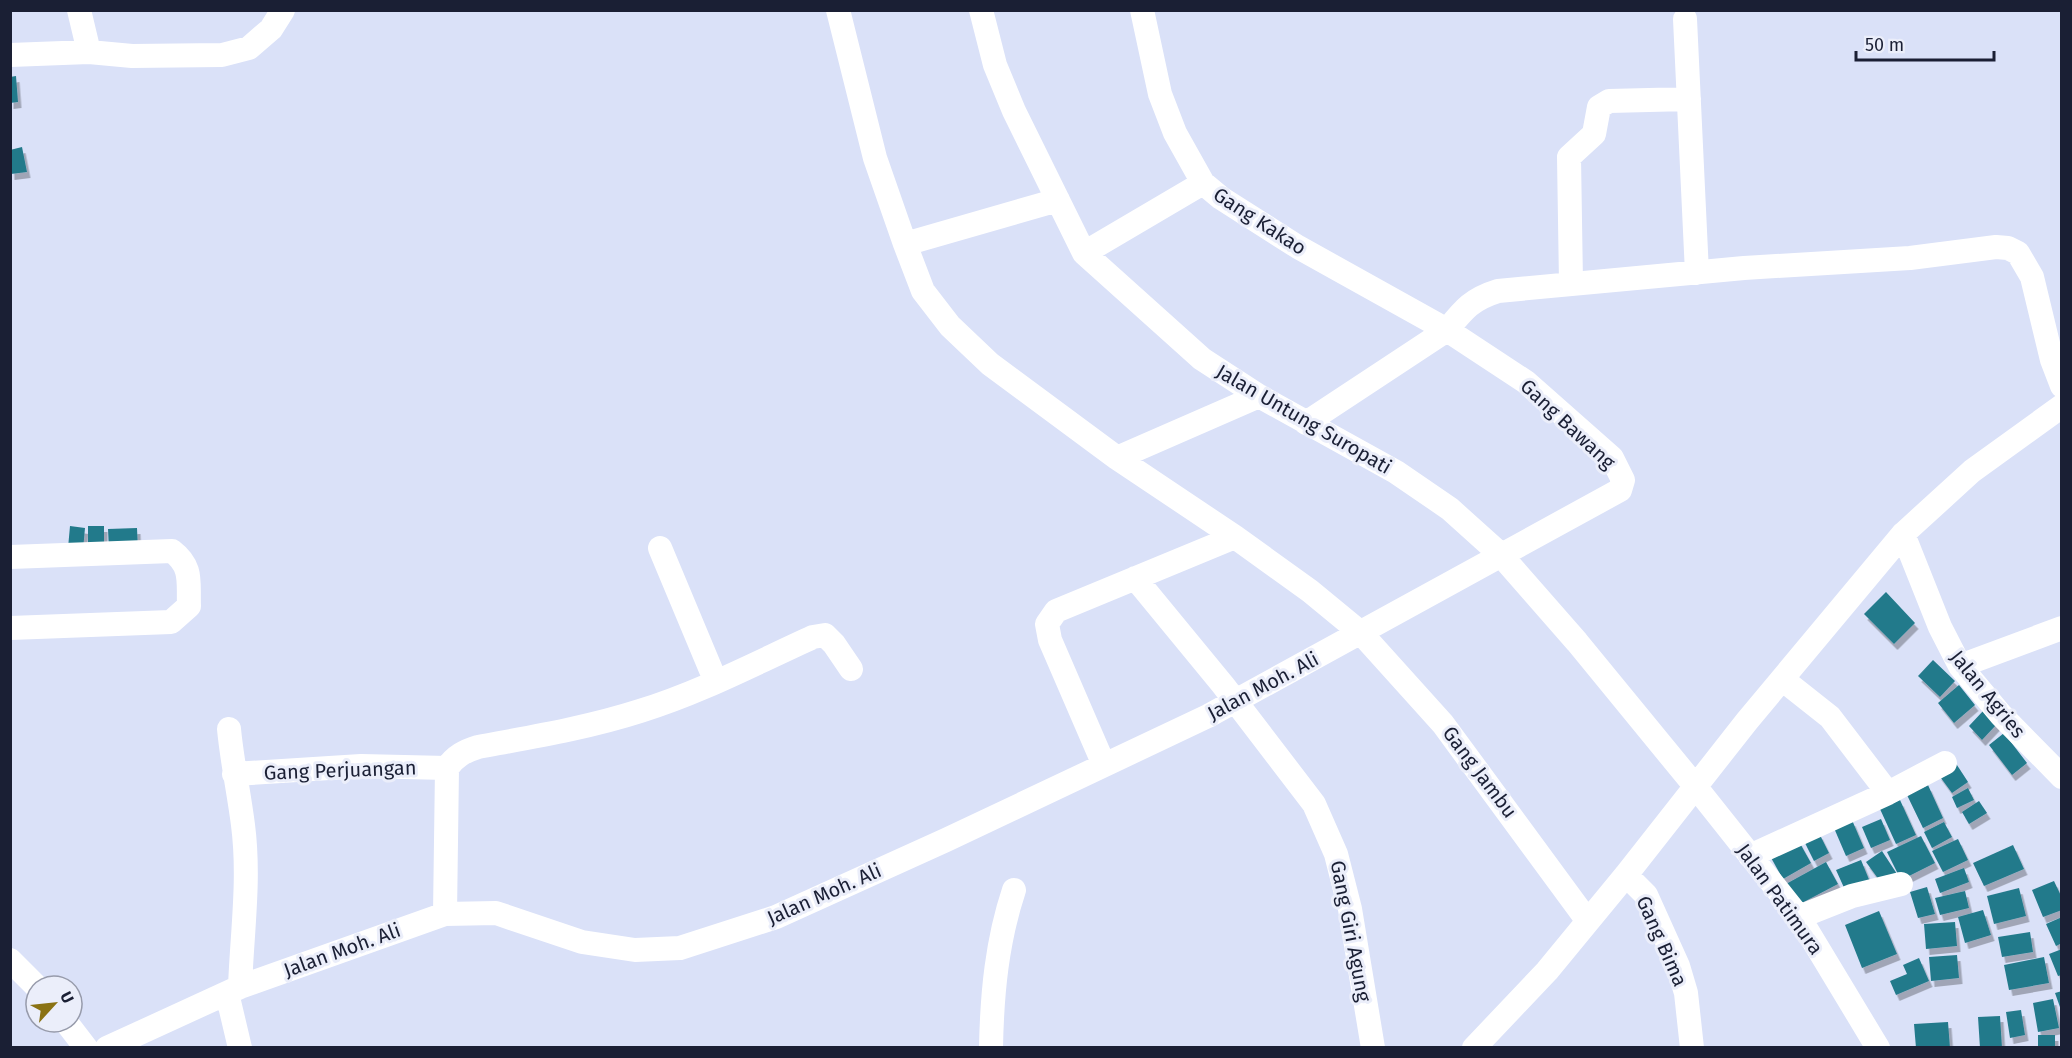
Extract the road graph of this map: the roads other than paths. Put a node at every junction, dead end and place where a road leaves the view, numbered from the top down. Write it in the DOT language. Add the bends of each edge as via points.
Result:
graph roads {
  1 [pos="79,10"];
  2 [pos="283,10"];
  3 [pos="838,10"];
  4 [pos="981,10"];
  5 [pos="1142,10"];
  6 [pos="1685,19"];
  7 [pos="89,52"];
  8 [pos="10,55"];
  9 [pos="1689,99"];
  10 [pos="1203,183"];
  11 [pos="1058,200"];
  12 [pos="905,244"];
  13 [pos="1084,253"];
  14 [pos="1698,273"];
  15 [pos="1571,283"];
  16 [pos="1447,330"];
  17 [pos="2061,386"];
  18 [pos="1259,396"];
  19 [pos="2061,406"];
  20 [pos="1306,423"];
  21 [pos="1117,458"];
  22 [pos="1903,534"];
  23 [pos="1235,537"];
  24 [pos="660,548"];
  25 [pos="1500,554"];
  26 [pos="10,557"];
  27 [pos="1135,578"];
  28 [pos="10,628"];
  29 [pos="2061,628"];
  30 [pos="1361,633"];
  31 [pos="1960,666"];
  32 [pos="851,669"];
  33 [pos="1782,679"];
  34 [pos="716,681"];
  35 [pos="1234,702"];
  36 [pos="229,729"];
  37 [pos="1945,763"];
  38 [pos="1104,765"];
  39 [pos="447,768"];
  40 [pos="234,774"];
  41 [pos="2061,777"];
  42 [pos="1695,786"];
  43 [pos="1888,793"];
  44 [pos="1750,856"];
  45 [pos="1626,875"];
  46 [pos="1901,884"];
  47 [pos="1014,890"];
  48 [pos="444,914"];
  49 [pos="1799,917"];
  50 [pos="1587,920"];
  51 [pos="10,960"];
  52 [pos="24,974"];
  53 [pos="234,990"];
  54 [pos="76,1034"];
  55 [pos="86,1047"];
  56 [pos="107,1047"];
  57 [pos="240,1047"];
  58 [pos="991,1047"];
  59 [pos="1373,1047"];
  60 [pos="1474,1047"];
  61 [pos="1692,1047"];
  62 [pos="1878,1047"];
  1 -- 7 [label="street"];
  2 -- 7 [label="street" via="271,29 249,48 222,55 132,56"];
  3 -- 12 [label="street, Gang Jambu" via="875,158"];
  4 -- 11 [label="street, Jalan Untung Suropati" via="995,65"];
  5 -- 10 [label="street, Gang Kakao" via="1160,94 1174,133"];
  6 -- 9 [label="street"];
  7 -- 8 [label="street"];
  9 -- 14 [label="street"];
  9 -- 15 [label="street" via="1609,101 1599,107 1594,134 1569,157"];
  10 -- 13 [label="street"];
  10 -- 16 [label="street, Gang Kakao" via="1299,247"];
  11 -- 12 [label="street"];
  11 -- 13 [label="street, Jalan Untung Suropati"];
  12 -- 21 [label="street, Gang Jambu" via="923,291 950,326 990,364"];
  13 -- 18 [label="street, Jalan Untung Suropati" via="1202,359"];
  14 -- 15 [label="street"];
  14 -- 17 [label="street" via="2008,248 2018,253 2032,277"];
  15 -- 16 [label="street" via="1480,296"];
  16 -- 20 [label="street"];
  16 -- 25 [label="street, Gang Bawang" via="1526,382 1612,458 1623,480 1620,490 1607,498"];
  18 -- 20 [label="street, Jalan Untung Suropati"];
  18 -- 21 [label="street"];
  19 -- 22 [label="street" via="1972,471"];
  20 -- 25 [label="street, Jalan Untung Suropati" via="1405,478 1450,509"];
  21 -- 23 [label="street, Gang Jambu"];
  22 -- 31 [label="street, Jalan Agries"];
  22 -- 33 [label="street"];
  23 -- 27 [label="street"];
  23 -- 30 [label="street, Gang Jambu"];
  24 -- 34 [label="street"];
  25 -- 30 [label="street, Jalan Moh. Ali"];
  25 -- 42 [label="street, Jalan Untung Suropati"];
  26 -- 28 [label="street" via="172,551 188,568 189,606 171,622"];
  27 -- 35 [label="street, Gang Giri Agung"];
  27 -- 38 [label="street" via="1056,611 1047,624 1050,640"];
  29 -- 31 [label="street"];
  30 -- 35 [label="street, Jalan Moh. Ali"];
  30 -- 50 [label="street, Gang Jambu" via="1443,724"];
  31 -- 41 [label="street, Jalan Agries"];
  32 -- 34 [label="street" via="825,635"];
  33 -- 42 [label="street"];
  33 -- 43 [label="street" via="1830,717"];
  34 -- 39 [label="street" via="679,698 619,717 465,751"];
  35 -- 38 [label="street, Jalan Moh. Ali"];
  35 -- 59 [label="street, Gang Giri Agung" via="1314,804 1336,854 1350,909"];
  36 -- 40 [label="street"];
  37 -- 43 [label="street"];
  38 -- 48 [label="street, Jalan Moh. Ali" via="776,917 680,948 635,950 582,942 496,913"];
  39 -- 40 [label="street, Gang Perjuangan" via="361,766"];
  39 -- 48 [label="street"];
  40 -- 53 [label="street" via="243,826 246,893"];
  42 -- 44 [label="street, Jalan Patimura"];
  42 -- 45 [label="street"];
  43 -- 44 [label="street"];
  44 -- 49 [label="street, Jalan Patimura"];
  45 -- 50 [label="street"];
  45 -- 61 [label="street, Gang Bima" via="1646,895 1678,966 1686,993"];
  46 -- 49 [label="street" via="1852,896"];
  47 -- 58 [label="street" via="994,976"];
  48 -- 53 [label="street, Jalan Moh. Ali"];
  49 -- 62 [label="street, Jalan Patimura"];
  50 -- 60 [label="street" via="1547,971"];
  51 -- 52 [label="street"];
  53 -- 56 [label="street, Jalan Moh. Ali"];
  53 -- 57 [label="street"];
  54 -- 55 [label="street"];
}
